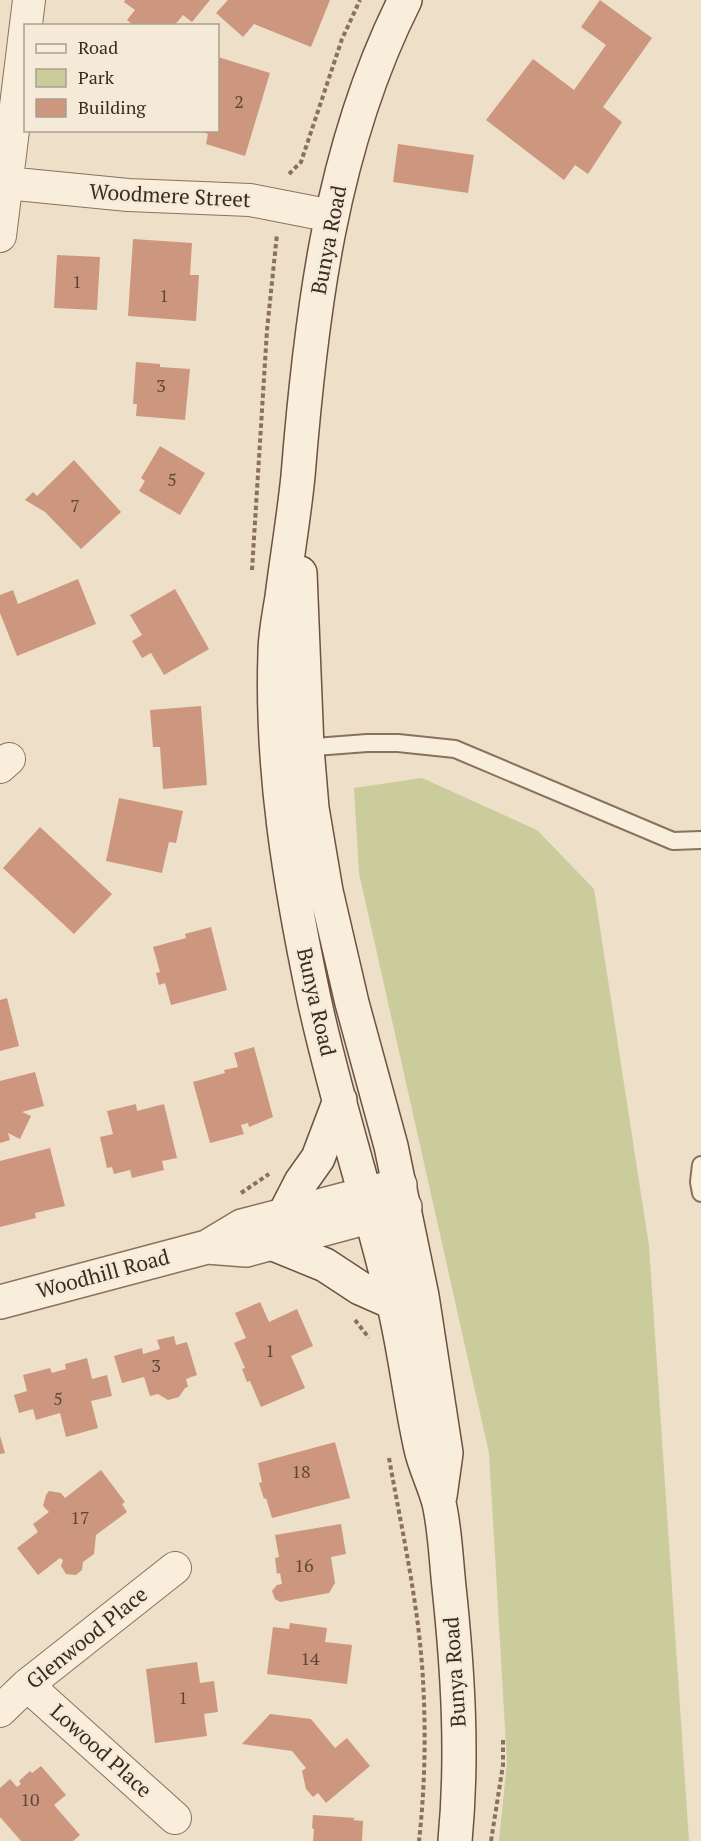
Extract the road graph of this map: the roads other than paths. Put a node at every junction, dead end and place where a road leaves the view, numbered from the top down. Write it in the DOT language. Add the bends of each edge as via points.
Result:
graph roads {
  1 [pos="28,0"];
  2 [pos="405,0"];
  3 [pos="25,24"];
  4 [pos="24,33"];
  5 [pos="6,183"];
  6 [pos="332,216"];
  7 [pos="0,236"];
  8 [pos="292,749"];
  9 [pos="701,840"];
  10 [pos="340,1100"];
  11 [pos="701,1164"];
  12 [pos="701,1193"];
  13 [pos="402,1196"];
  14 [pos="368,1205"];
  15 [pos="278,1229"];
  16 [pos="0,1302"];
  17 [pos="394,1303"];
  18 [pos="439,1504"];
  19 [pos="175,1568"];
  20 [pos="27,1685"];
  21 [pos="0,1711"];
  22 [pos="175,1818"];
  23 [pos="455,1841"];
  1 -- 3 [label="street"];
  2 -- 6 [label="main road, Bunya Road" via="372,75"];
  4 -- 5 [label="street"];
  5 -- 6 [label="street, Woodmere Street" via="128,195 250,200"];
  5 -- 7 [label="street"];
  6 -- 8 [label="main road, Bunya Road" via="312,332 275,648"];
  8 -- 9 [label="lane" via="367,743 455,749 673,841"];
  8 -- 10 [label="main road, Bunya Road" via="280,807 293,897"];
  8 -- 13 [label="main road, Bunya Road" via="312,808 326,891"];
  10 -- 14 [label="main road, Bunya Road"];
  10 -- 15 [label="main road" via="318,1158 301,1182"];
  11 -- 12 [label="lane"];
  13 -- 14 [label="main road, Woodhill Road"];
  13 -- 18 [label="main road, Bunya Road" via="446,1453"];
  14 -- 15 [label="main road, Woodhill Road"];
  14 -- 17 [label="main road, Bunya Road"];
  15 -- 16 [label="main road, Woodhill Road" via="242,1226 207,1247"];
  15 -- 17 [label="main road" via="360,1288"];
  17 -- 18 [label="main road, Bunya Road" via="422,1454"];
  18 -- 23 [label="main road, Bunya Road" via="459,1707"];
  19 -- 20 [label="street, Glenwood Place"];
  20 -- 21 [label="street, Glenwood Place"];
  20 -- 22 [label="street, Lowood Place"];
}
